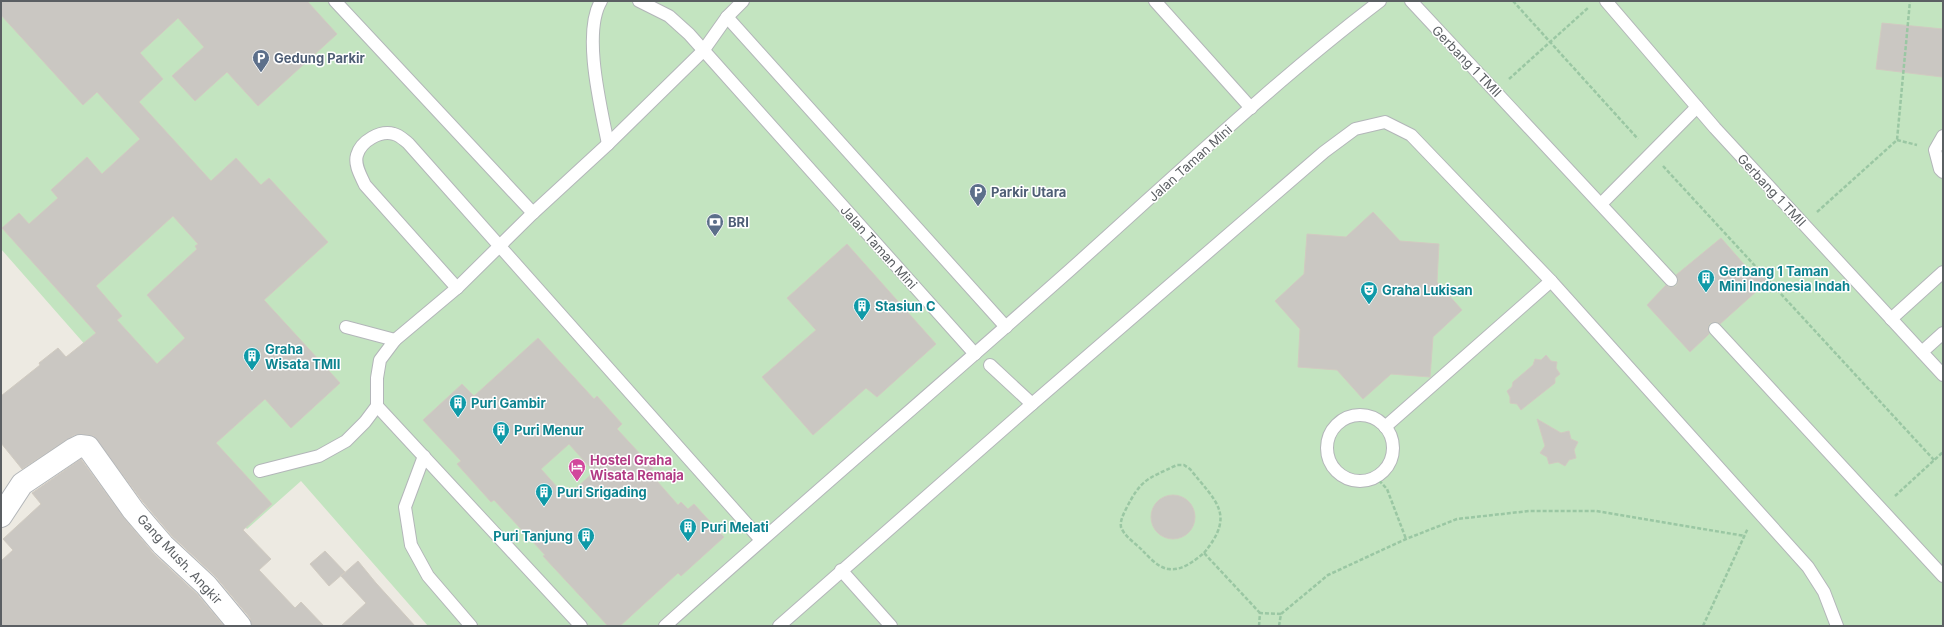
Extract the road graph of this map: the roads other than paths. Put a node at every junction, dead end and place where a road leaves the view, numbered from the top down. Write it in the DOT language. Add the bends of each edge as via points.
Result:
graph roads {
  1 [pos="335,1"];
  2 [pos="602,1"];
  3 [pos="639,1"];
  4 [pos="743,1"];
  5 [pos="1155,1"];
  6 [pos="1380,1"];
  7 [pos="1411,1"];
  8 [pos="1606,1"];
  9 [pos="727,17"];
  10 [pos="703,51"];
  11 [pos="1697,107"];
  12 [pos="1251,108"];
  13 [pos="1943,136"];
  14 [pos="608,144"];
  15 [pos="1943,172"];
  16 [pos="1601,204"];
  17 [pos="533,213"];
  18 [pos="500,245"];
  19 [pos="1943,272"];
  20 [pos="1671,280"];
  21 [pos="1551,281"];
  22 [pos="457,288"];
  23 [pos="1891,319"];
  24 [pos="346,327"];
  25 [pos="1006,327"];
  26 [pos="1715,329"];
  27 [pos="1943,333"];
  28 [pos="395,340"];
  29 [pos="1922,352"];
  30 [pos="975,354"];
  31 [pos="990,365"];
  32 [pos="1943,375"];
  33 [pos="1032,404"];
  34 [pos="377,406"];
  35 [pos="1385,427"];
  36 [pos="424,456"];
  37 [pos="260,471"];
  38 [pos="1,516"];
  39 [pos="761,540"];
  40 [pos="840,570"];
  41 [pos="1943,576"];
  42 [pos="240,626"];
  43 [pos="471,626"];
  44 [pos="581,626"];
  45 [pos="665,626"];
  46 [pos="779,626"];
  47 [pos="891,626"];
  48 [pos="1837,626"];
  1 -- 17 [label="lane"];
  2 -- 14 [label="lane" via="593,25 594,55 596,86"];
  3 -- 10 [label="lane, Jalan Taman Mini" via="669,16"];
  4 -- 9 [label="lane"];
  5 -- 12 [label="lane"];
  6 -- 12 [label="lane, Jalan Taman Mini" via="1337,34"];
  7 -- 16 [label="lane, Gerbang 1 TMII"];
  8 -- 11 [label="lane, Gerbang 1 TMII"];
  9 -- 10 [label="lane"];
  9 -- 25 [label="lane"];
  10 -- 14 [label="lane"];
  10 -- 30 [label="lane, Jalan Taman Mini"];
  11 -- 16 [label="lane"];
  11 -- 23 [label="lane, Gerbang 1 TMII"];
  12 -- 25 [label="lane, Jalan Taman Mini"];
  13 -- 15 [label="lane" via="1935,150"];
  14 -- 17 [label="lane"];
  16 -- 20 [label="lane, Gerbang 1 TMII"];
  17 -- 18 [label="lane"];
  18 -- 22 [label="lane"];
  18 -- 22 [label="lane" via="408,143 395,134 379,133 365,143 357,156 357,170 365,185"];
  18 -- 39 [label="lane"];
  19 -- 23 [label="lane"];
  21 -- 33 [label="lane" via="1411,135 1385,122 1355,129 1324,152"];
  21 -- 35 [label="lane"];
  21 -- 48 [label="lane" via="1808,567 1824,592"];
  22 -- 28 [label="lane"];
  23 -- 29 [label="lane, Gerbang 1 TMII"];
  24 -- 28 [label="lane"];
  25 -- 30 [label="lane, Jalan Taman Mini"];
  26 -- 41 [label="lane"];
  27 -- 29 [label="lane"];
  28 -- 34 [label="lane" via="380,360"];
  29 -- 32 [label="lane, Gerbang 1 TMII"];
  30 -- 39 [label="lane"];
  31 -- 33 [label="lane"];
  33 -- 40 [label="lane"];
  34 -- 36 [label="lane"];
  34 -- 37 [label="lane" via="346,441 319,456"];
  35 -- 35 [label="lane" via="1377,420 1366,416 1344,418 1329,435 1328,458 1334,468 1342,476 1359,480 1375,476 1384,469 1393,449 1391,437"];
  36 -- 43 [label="lane" via="406,507 411,545 428,576"];
  36 -- 44 [label="lane"];
  38 -- 42 [label="street, Gang Mush. Angkir" via="22,484 67,453 80,446 88,447 133,510 163,545 206,585"];
  39 -- 45 [label="lane"];
  40 -- 46 [label="lane"];
  40 -- 47 [label="lane"];
}
